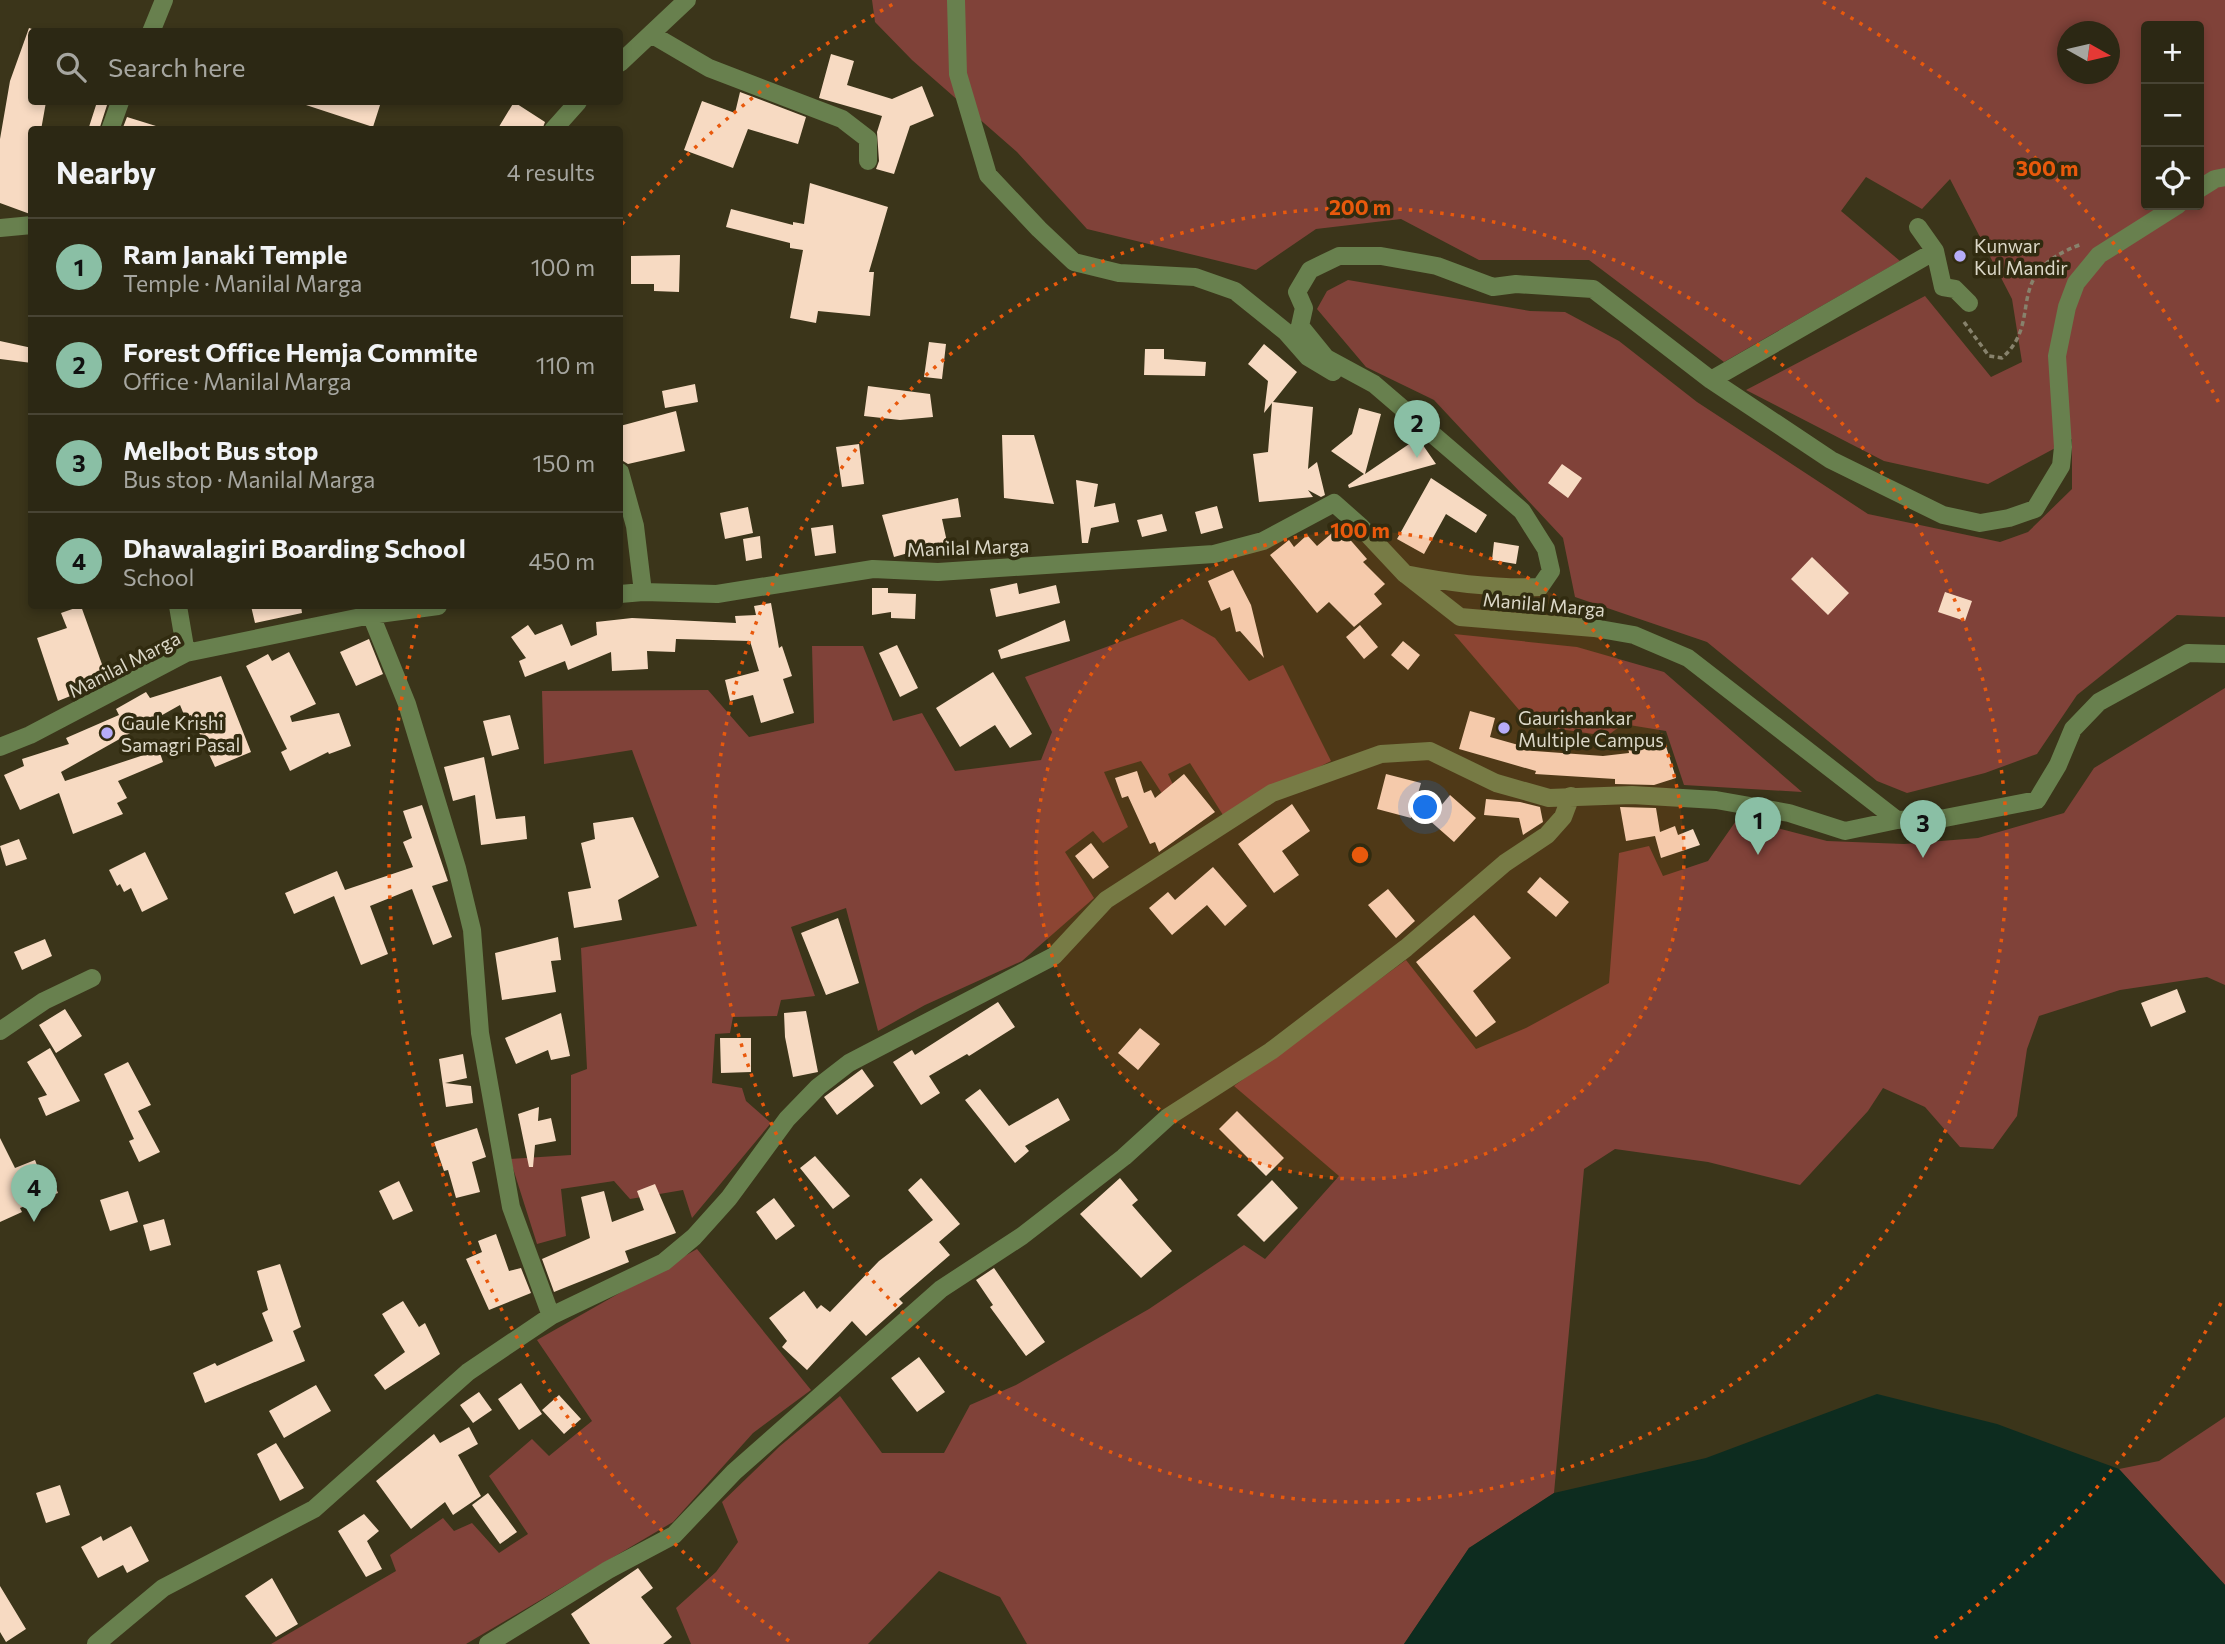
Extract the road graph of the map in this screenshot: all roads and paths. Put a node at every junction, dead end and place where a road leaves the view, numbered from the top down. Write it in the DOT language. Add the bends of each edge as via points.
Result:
graph roads {
  1 [pos="164,0"];
  2 [pos="687,0"];
  3 [pos="956,0"];
  4 [pos="153,28"];
  5 [pos="651,34"];
  6 [pos="623,60"];
  7 [pos="119,105"];
  8 [pos="575,105"];
  9 [pos="111,126"];
  10 [pos="557,126"];
  11 [pos="868,160"];
  12 [pos="2225,177"];
  13 [pos="2204,187"];
  14 [pos="2170,210"];
  15 [pos="28,225"];
  16 [pos="1918,227"];
  17 [pos="0,228"];
  18 [pos="2092,243"];
  19 [pos="1934,251"];
  20 [pos="1969,303"];
  21 [pos="1711,380"];
  22 [pos="1374,384"];
  23 [pos="623,483"];
  24 [pos="1405,574"];
  25 [pos="643,592"];
  26 [pos="623,594"];
  27 [pos="179,609"];
  28 [pos="416,609"];
  29 [pos="371,615"];
  30 [pos="186,653"];
  31 [pos="2225,654"];
  32 [pos="0,747"];
  33 [pos="1571,796"];
  34 [pos="1897,820"];
  35 [pos="92,978"];
  36 [pos="0,1031"];
  37 [pos="551,1316"];
  38 [pos="96,1644"];
  39 [pos="488,1644"];
  1 -- 4 [label="street"];
  2 -- 5 [label="street"];
  3 -- 22 [label="street" via="958,74 988,175 1074,262 1119,273 1195,277 1235,291 1286,332 1308,357 1330,371"];
  5 -- 6 [label="street"];
  5 -- 11 [label="street" via="709,68 842,119 868,139"];
  7 -- 9 [label="street"];
  8 -- 10 [label="street"];
  12 -- 13 [label="street"];
  14 -- 21 [label="street" via="2099,256 2076,283 2057,356 2061,466 2035,509 1980,523 1943,515 1831,460"];
  15 -- 17 [label="street"];
  16 -- 19 [label="street"];
  18 -- 20 [label="path" via="2056,255 2041,266 2032,281 2015,347 2002,358 1989,356 1957,312"];
  19 -- 20 [label="street" via="1943,287 1955,289"];
  19 -- 21 [label="street"];
  21 -- 22 [label="street" via="1593,289 1493,287 1437,266 1381,256 1339,256 1310,270 1297,292 1304,308 1300,326 1326,358"];
  22 -- 24 [label="street" via="1522,512 1546,549 1550,571 1540,587 1513,588"];
  23 -- 25 [label="street" via="635,526"];
  24 -- 25 [label="street, Manilal Marga" via="1334,503 1263,541 1214,554 938,572 873,569 717,594"];
  24 -- 34 [label="street, Manilal Marga" via="1460,617 1634,635 1688,658"];
  25 -- 26 [label="street, Manilal Marga"];
  27 -- 30 [label="street"];
  28 -- 29 [label="street, Manilal Marga"];
  29 -- 30 [label="street, Manilal Marga"];
  29 -- 37 [label="street" via="407,704 457,868 472,930 480,1033 511,1207"];
  30 -- 32 [label="street, Manilal Marga"];
  31 -- 34 [label="street" via="2188,653 2099,702 2073,729 2037,800 1945,818"];
  33 -- 34 [label="street" via="1716,800 1789,813 1845,831"];
  33 -- 37 [label="street" via="1549,798 1496,783 1430,751 1381,754 1272,793 1106,900 1054,956 849,1063 787,1119 694,1237 664,1262"];
  33 -- 39 [label="street" via="1563,817 1547,835 1505,863 1406,948 1270,1051 1168,1117 1022,1236 941,1289 734,1472 674,1535"];
  35 -- 36 [label="street" via="44,1001"];
  37 -- 38 [label="street" via="468,1372 314,1509 163,1588"];
}
